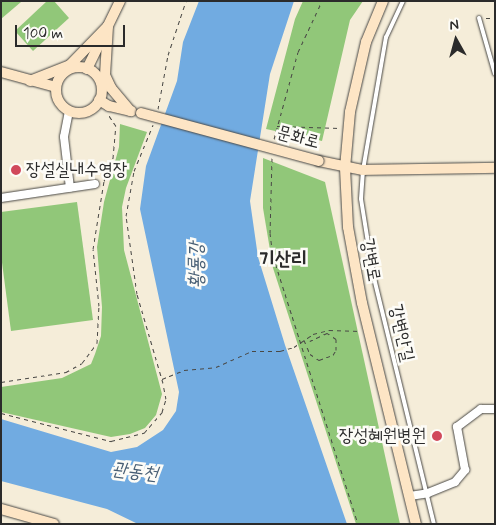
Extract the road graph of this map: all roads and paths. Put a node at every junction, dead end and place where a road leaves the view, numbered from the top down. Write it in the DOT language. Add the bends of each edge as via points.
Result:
graph roads {
  1 [pos="120,1"];
  2 [pos="186,1"];
  3 [pos="322,1"];
  4 [pos="383,1"];
  5 [pos="404,1"];
  6 [pos="479,18"];
  7 [pos="495,18"];
  8 [pos="108,26"];
  9 [pos="87,69"];
  10 [pos="1,72"];
  11 [pos="495,74"];
  12 [pos="30,81"];
  13 [pos="56,87"];
  14 [pos="99,100"];
  15 [pos="109,106"];
  16 [pos="130,110"];
  17 [pos="158,110"];
  18 [pos="69,111"];
  19 [pos="156,118"];
  20 [pos="276,126"];
  21 [pos="348,129"];
  22 [pos="274,143"];
  23 [pos="272,152"];
  24 [pos="345,168"];
  25 [pos="495,168"];
  26 [pos="363,170"];
  27 [pos="95,184"];
  28 [pos="70,188"];
  29 [pos="1,198"];
  30 [pos="368,330"];
  31 [pos="304,340"];
  32 [pos="310,341"];
  33 [pos="162,379"];
  34 [pos="1,382"];
  35 [pos="495,409"];
  36 [pos="1,413"];
  37 [pos="428,493"];
  38 [pos="410,496"];
  39 [pos="1,509"];
  40 [pos="54,524"];
  41 [pos="358,524"];
  42 [pos="416,524"];
  43 [pos="434,524"];
  1 -- 8 [label="main road"];
  2 -- 17 [label="path" via="168,55"];
  3 -- 20 [label="path" via="298,52"];
  4 -- 21 [label="main road, 강변로" via="358,69"];
  5 -- 26 [label="lane, 강변안길" via="386,37"];
  6 -- 7 [label="path"];
  6 -- 11 [label="lane"];
  8 -- 9 [label="main road"];
  8 -- 12 [label="main road" via="70,65"];
  8 -- 16 [label="main road" via="105,75 110,88"];
  9 -- 13 [label="main road" via="67,70"];
  9 -- 14 [label="main road" via="101,85"];
  10 -- 12 [label="main road"];
  12 -- 13 [label="main road"];
  13 -- 18 [label="main road" via="58,101"];
  14 -- 15 [label="main road, 문화로"];
  14 -- 18 [label="main road" via="84,113"];
  15 -- 16 [label="main road, 문화로"];
  15 -- 34 [label="path" via="108,117 116,126 113,158 104,181 93,249 98,306 97,343 82,363 66,372"];
  16 -- 24 [label="main road, 문화로, bridge"];
  18 -- 28 [label="street" via="64,136"];
  19 -- 33 [label="path" via="134,171 126,216 137,294"];
  20 -- 21 [label="path"];
  20 -- 22 [label="path"];
  21 -- 24 [label="main road, 강변로"];
  23 -- 41 [label="path" via="270,233 273,256"];
  24 -- 26 [label="main road, 문화로"];
  24 -- 30 [label="main road, 강변로" via="350,245"];
  25 -- 26 [label="main road, 문화로"];
  26 -- 37 [label="lane, 강변안길" via="361,199 366,242 393,362"];
  27 -- 28 [label="street"];
  28 -- 29 [label="street"];
  30 -- 31 [label="path, bridge" via="349,333 329,330"];
  30 -- 38 [label="main road, 강변로"];
  31 -- 32 [label="path, bridge" via="310,354 319,360 333,355 336,350 336,339 327,333"];
  31 -- 33 [label="path, bridge" via="280,351 252,351 216,367 184,370"];
  33 -- 36 [label="path" via="166,399 162,412 144,433 126,439 96,438"];
  35 -- 37 [label="street" via="481,409 457,427 465,470 455,482"];
  37 -- 38 [label="street"];
  37 -- 43 [label="lane, 강변안길"];
  38 -- 42 [label="main road, 강변로"];
  39 -- 40 [label="main road"];
}
